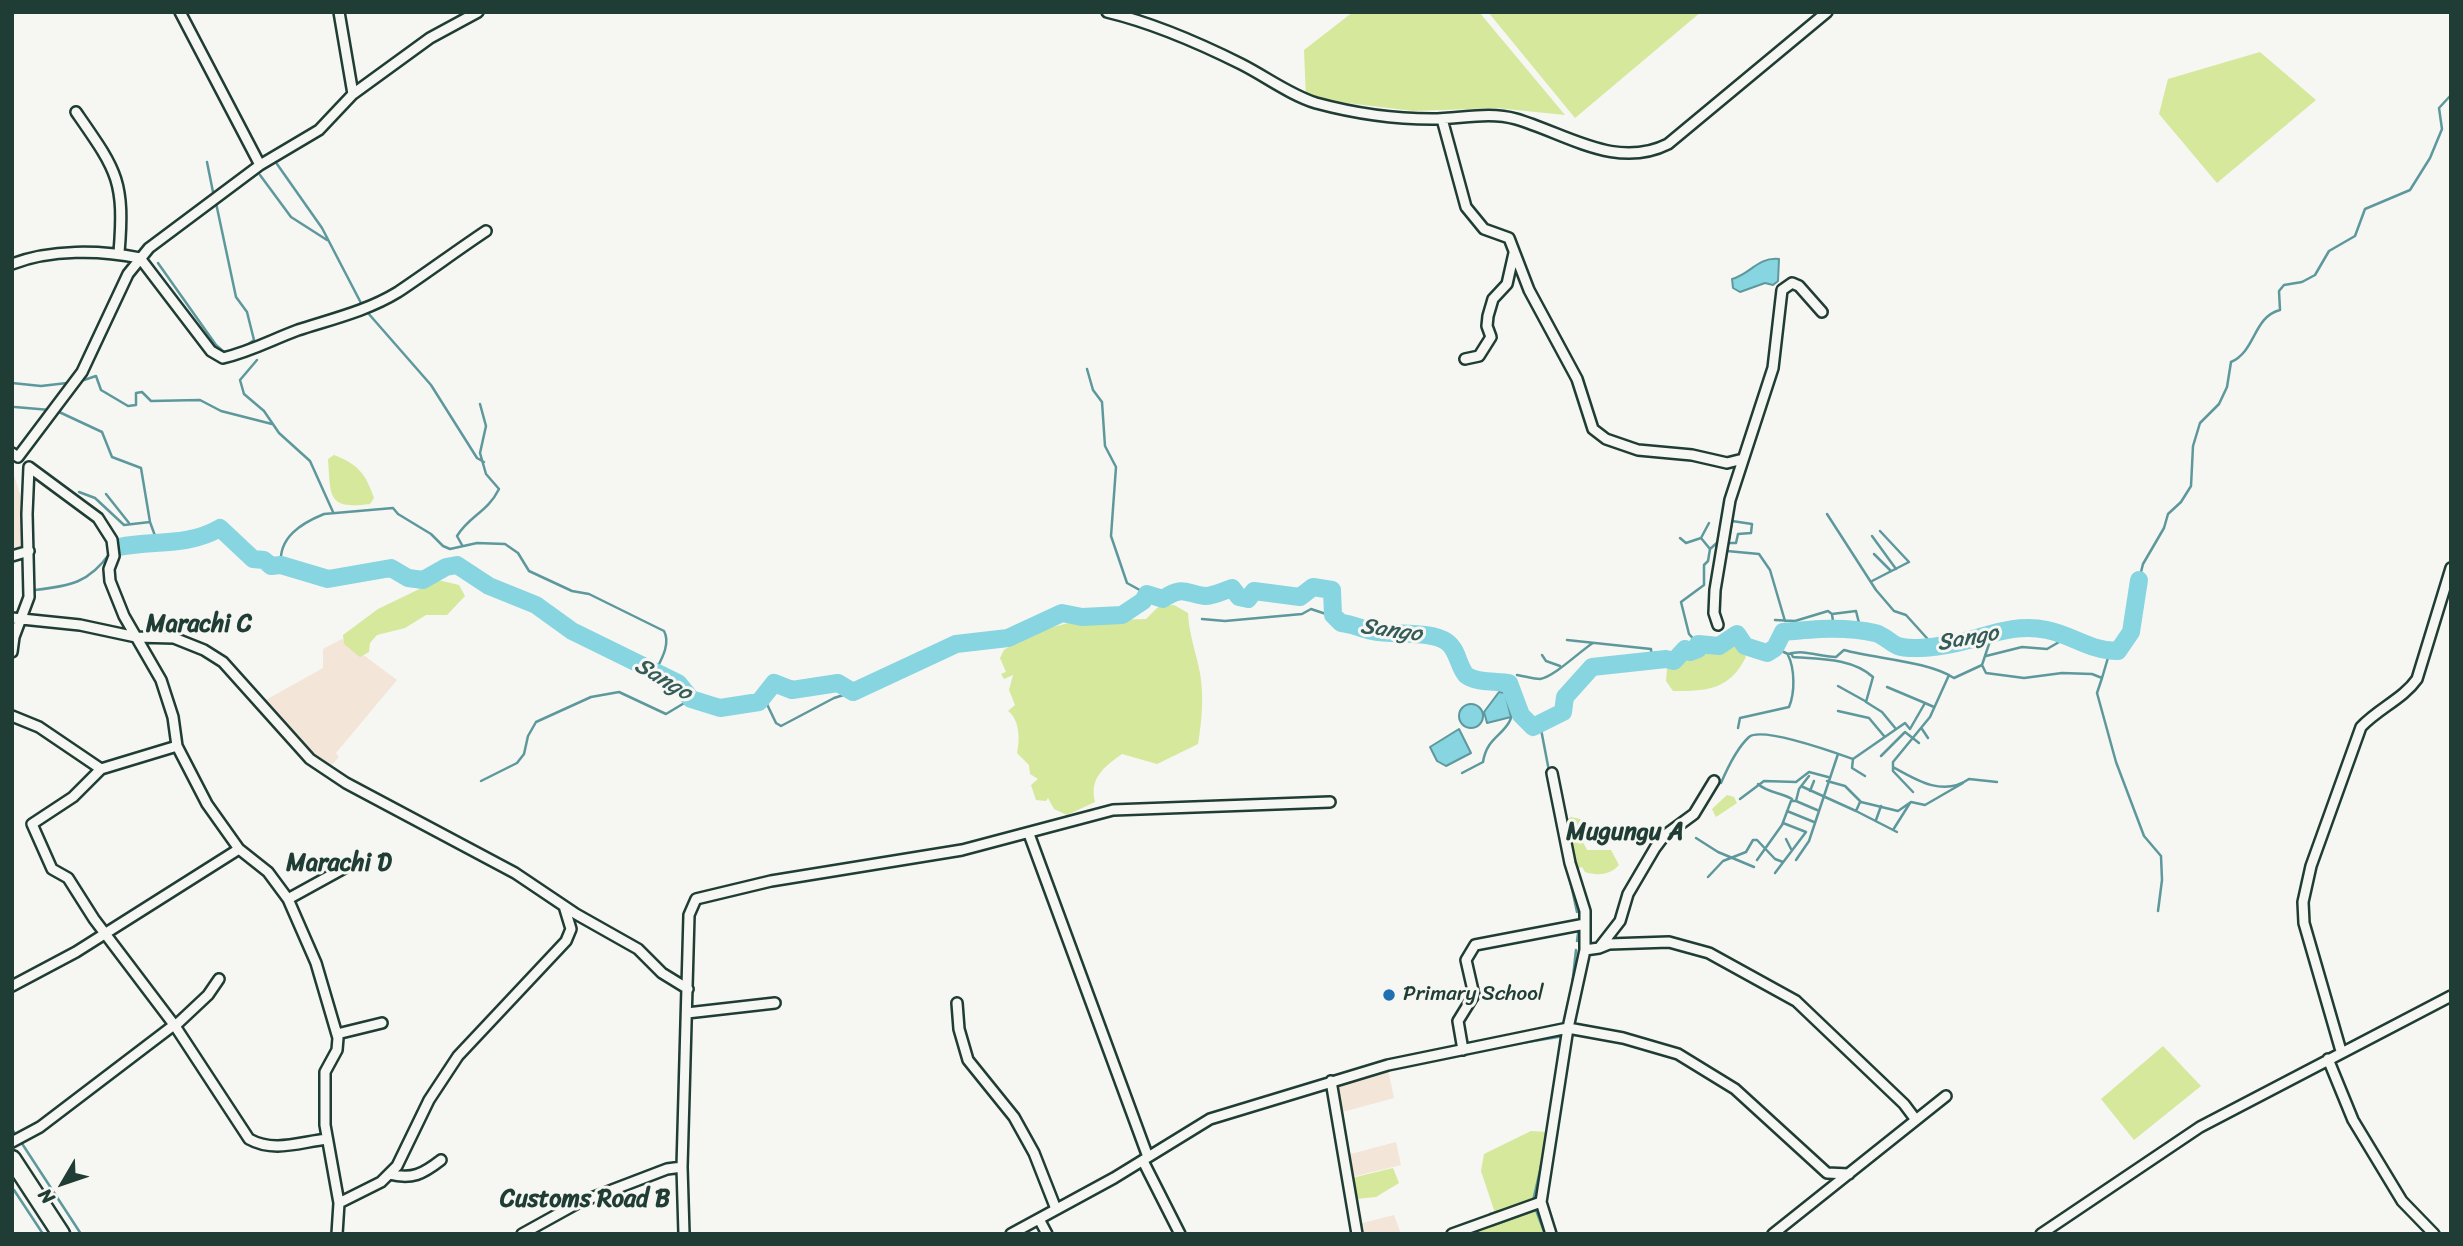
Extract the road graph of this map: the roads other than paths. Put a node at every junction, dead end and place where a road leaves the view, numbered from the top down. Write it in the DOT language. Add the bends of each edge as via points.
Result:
graph roads {
  1 [pos="180,12"];
  2 [pos="339,12"];
  3 [pos="478,12"];
  4 [pos="1107,12"];
  5 [pos="1827,12"];
  6 [pos="353,94"];
  7 [pos="76,113"];
  8 [pos="1442,119"];
  9 [pos="260,165"];
  10 [pos="486,231"];
  11 [pos="119,253"];
  12 [pos="1514,253"];
  13 [pos="140,258"];
  14 [pos="12,264"];
  15 [pos="1822,312"];
  16 [pos="1465,359"];
  17 [pos="15,455"];
  18 [pos="1743,459"];
  19 [pos="1727,463"];
  20 [pos="29,467"];
  21 [pos="1738,475"];
  22 [pos="29,551"];
  23 [pos="12,556"];
  24 [pos="2451,568"];
  25 [pos="17,618"];
  26 [pos="1718,625"];
  27 [pos="136,637"];
  28 [pos="12,652"];
  29 [pos="12,716"];
  30 [pos="177,746"];
  31 [pos="101,769"];
  32 [pos="1552,773"];
  33 [pos="1714,781"];
  34 [pos="1329,802"];
  35 [pos="1029,834"];
  36 [pos="239,849"];
  37 [pos="357,861"];
  38 [pos="288,899"];
  39 [pos="564,906"];
  40 [pos="1585,923"];
  41 [pos="106,934"];
  42 [pos="1599,948"];
  43 [pos="1585,950"];
  44 [pos="219,979"];
  45 [pos="12,985"];
  46 [pos="688,989"];
  47 [pos="2451,996"];
  48 [pos="775,1003"];
  49 [pos="957,1003"];
  50 [pos="687,1013"];
  51 [pos="382,1023"];
  52 [pos="175,1025"];
  53 [pos="1568,1028"];
  54 [pos="337,1034"];
  55 [pos="1463,1050"];
  56 [pos="2341,1051"];
  57 [pos="2328,1059"];
  58 [pos="1331,1081"];
  59 [pos="1945,1096"];
  60 [pos="1916,1120"];
  61 [pos="327,1139"];
  62 [pos="12,1142"];
  63 [pos="12,1159"];
  64 [pos="1145,1159"];
  65 [pos="442,1160"];
  66 [pos="682,1167"];
  67 [pos="1827,1173"];
  68 [pos="389,1174"];
  69 [pos="1849,1174"];
  70 [pos="17,1176"];
  71 [pos="1825,1193"];
  72 [pos="1541,1202"];
  73 [pos="339,1203"];
  74 [pos="1056,1209"];
  75 [pos="1039,1219"];
  76 [pos="61,1234"];
  77 [pos="337,1234"];
  78 [pos="522,1234"];
  79 [pos="684,1234"];
  80 [pos="1011,1234"];
  81 [pos="1047,1234"];
  82 [pos="1180,1234"];
  83 [pos="1357,1234"];
  84 [pos="1452,1234"];
  85 [pos="1551,1234"];
  86 [pos="1773,1234"];
  87 [pos="2041,1234"];
  88 [pos="2434,1234"];
  1 -- 9 [label="street"];
  2 -- 6 [label="street"];
  3 -- 6 [label="street" via="430,38"];
  4 -- 8 [label="street" via="1240,63 1312,102 1368,115"];
  5 -- 8 [label="street" via="1668,144 1650,152 1600,150 1515,119 1488,115"];
  6 -- 9 [label="street" via="319,130"];
  7 -- 11 [label="street" via="111,162 121,195"];
  8 -- 12 [label="street" via="1466,206 1484,229 1509,238"];
  9 -- 13 [label="street"];
  10 -- 13 [label="street" via="370,306 255,351 223,358 211,351"];
  11 -- 13 [label="street"];
  11 -- 14 [label="street" via="28,258"];
  12 -- 16 [label="street" via="1507,284 1493,299 1487,326 1491,337 1479,356"];
  12 -- 19 [label="street" via="1577,379 1593,429 1606,439 1638,450"];
  13 -- 17 [label="street" via="120,289 82,372"];
  15 -- 18 [label="street" via="1800,286 1792,283 1782,290 1773,368"];
  17 -- 20 [label="street"];
  18 -- 19 [label="street"];
  18 -- 21 [label="street"];
  19 -- 21 [label="street"];
  20 -- 22 [label="street"];
  20 -- 27 [label="street" via="98,518 107,531 114,556 110,581"];
  21 -- 26 [label="street" via="1715,590"];
  22 -- 23 [label="street"];
  22 -- 25 [label="street" via="29,597"];
  24 -- 56 [label="street" via="2417,679 2410,690 2377,710 2361,727 2311,866 2304,923"];
  25 -- 27 [label="street"];
  25 -- 28 [label="street"];
  27 -- 30 [label="street" via="161,680"];
  27 -- 39 [label="street" via="174,638 204,650 223,662 310,759 515,873"];
  29 -- 31 [label="street" via="39,727"];
  30 -- 31 [label="street"];
  30 -- 36 [label="street" via="207,804"];
  31 -- 41 [label="street" via="73,797 32,824 52,869 68,878"];
  32 -- 40 [label="street"];
  33 -- 42 [label="street" via="1694,814 1660,842 1628,894 1620,921"];
  34 -- 35 [label="street" via="1113,810"];
  35 -- 46 [label="street" via="962,850 704,894 691,906"];
  35 -- 64 [label="street"];
  36 -- 38 [label="street" via="268,872"];
  36 -- 41 [label="street"];
  37 -- 38 [label="street"];
  38 -- 54 [label="street" via="316,963"];
  39 -- 46 [label="street" via="638,949"];
  39 -- 68 [label="street" via="571,929 566,941 458,1056"];
  40 -- 43 [label="street"];
  40 -- 55 [label="street" via="1475,945 1466,960 1475,995 1458,1021"];
  41 -- 45 [label="street"];
  41 -- 52 [label="street"];
  42 -- 43 [label="street"];
  42 -- 60 [label="street" via="1669,943 1695,948 1767,984 1796,1001"];
  43 -- 53 [label="street"];
  44 -- 52 [label="street"];
  46 -- 50 [label="street"];
  47 -- 56 [label="street"];
  48 -- 50 [label="street"];
  49 -- 74 [label="street" via="968,1060 1014,1117"];
  50 -- 66 [label="street"];
  51 -- 54 [label="street"];
  52 -- 61 [label="street" via="249,1139 273,1147"];
  52 -- 62 [label="street" via="40,1127"];
  53 -- 55 [label="street"];
  53 -- 67 [label="street" via="1678,1054 1735,1090"];
  53 -- 72 [label="street"];
  54 -- 61 [label="street" via="337,1050 324,1072"];
  55 -- 58 [label="street"];
  56 -- 57 [label="street"];
  57 -- 87 [label="street" via="2200,1126"];
  57 -- 88 [label="street" via="2353,1121 2402,1200"];
  58 -- 64 [label="street" via="1210,1119"];
  58 -- 83 [label="street"];
  59 -- 60 [label="street"];
  60 -- 69 [label="street"];
  61 -- 73 [label="street"];
  63 -- 70 [label="highway"];
  64 -- 74 [label="street"];
  64 -- 82 [label="street"];
  65 -- 68 [label="street" via="421,1175"];
  66 -- 78 [label="street" via="578,1203"];
  66 -- 79 [label="street"];
  67 -- 69 [label="street"];
  67 -- 71 [label="street" via="1830,1184"];
  68 -- 73 [label="street"];
  69 -- 71 [label="street"];
  70 -- 76 [label="highway"];
  71 -- 86 [label="street"];
  72 -- 84 [label="street"];
  72 -- 85 [label="street"];
  73 -- 77 [label="street"];
  74 -- 75 [label="street"];
  75 -- 80 [label="street"];
  75 -- 81 [label="street"];
}
